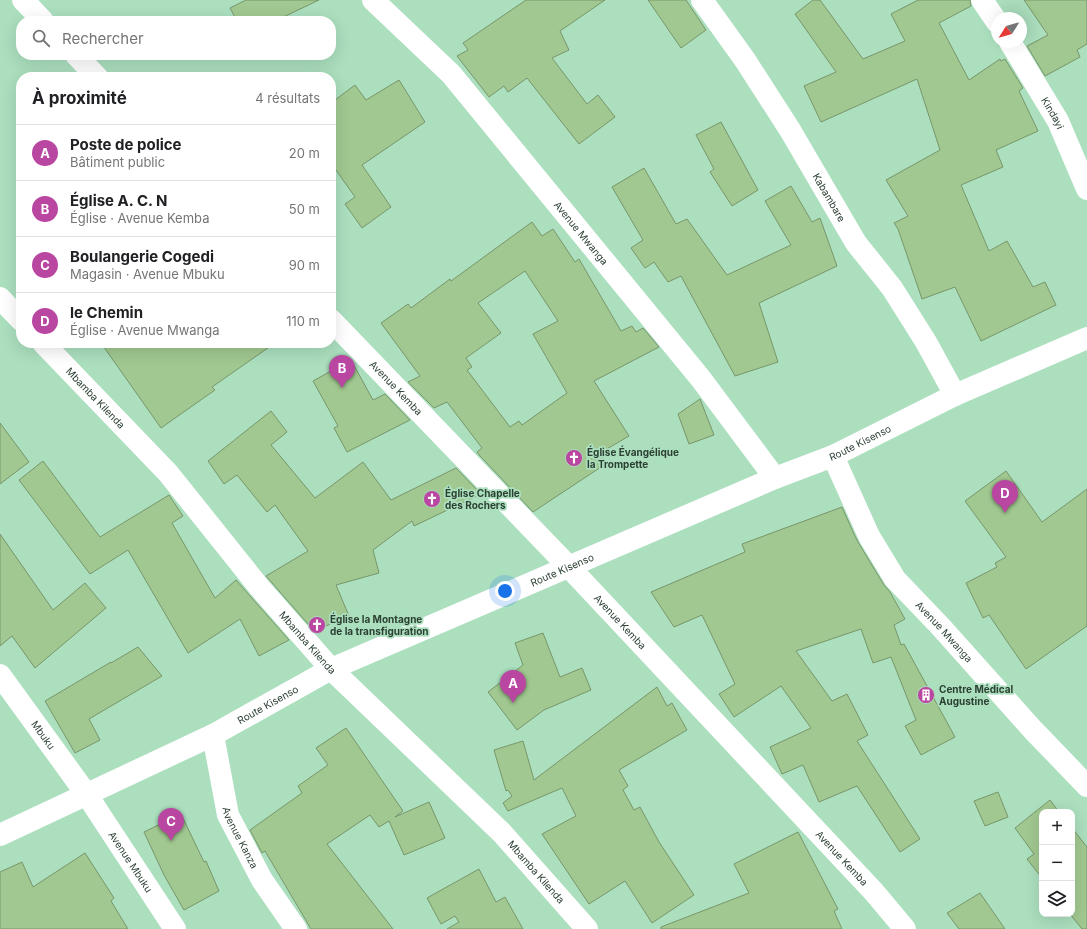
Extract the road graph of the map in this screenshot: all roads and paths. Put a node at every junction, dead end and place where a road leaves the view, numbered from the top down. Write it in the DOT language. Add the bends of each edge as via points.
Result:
graph roads {
  1 [pos="23,0"];
  2 [pos="373,0"];
  3 [pos="702,0"];
  4 [pos="982,0"];
  5 [pos="991,13"];
  6 [pos="38,16"];
  7 [pos="1014,48"];
  8 [pos="81,60"];
  9 [pos="92,72"];
  10 [pos="1087,189"];
  11 [pos="0,298"];
  12 [pos="16,315"];
  13 [pos="336,325"];
  14 [pos="1087,338"];
  15 [pos="48,348"];
  16 [pos="955,394"];
  17 [pos="833,456"];
  18 [pos="775,478"];
  19 [pos="569,567"];
  20 [pos="331,669"];
  21 [pos="0,675"];
  22 [pos="213,735"];
  23 [pos="1087,786"];
  24 [pos="87,795"];
  25 [pos="0,835"];
  26 [pos="175,929"];
  27 [pos="296,929"];
  28 [pos="587,929"];
  29 [pos="905,929"];
  1 -- 6 [label="street"];
  2 -- 18 [label="street, Avenue Mwanga" via="451,74 701,379"];
  3 -- 16 [label="street, Kabambare" via="790,130 856,243 892,288"];
  4 -- 5 [label="street"];
  7 -- 10 [label="street, Kindayi" via="1058,121"];
  8 -- 9 [label="street"];
  11 -- 12 [label="street"];
  13 -- 19 [label="street, Avenue Kemba"];
  14 -- 16 [label="street, Route Kisenso"];
  15 -- 20 [label="street, Mbamba Kilenda" via="168,473 259,587"];
  16 -- 17 [label="street, Route Kisenso"];
  17 -- 18 [label="street, Route Kisenso"];
  17 -- 23 [label="street, Avenue Mwanga" via="869,536 895,579"];
  18 -- 19 [label="street, Route Kisenso"];
  19 -- 20 [label="street, Route Kisenso"];
  19 -- 29 [label="street, Avenue Kemba" via="874,892"];
  20 -- 22 [label="street, Route Kisenso"];
  20 -- 28 [label="street, Mbamba Kilenda" via="502,833"];
  21 -- 24 [label="street, Mbuku"];
  22 -- 24 [label="street, Route Kisenso"];
  22 -- 27 [label="street, Avenue Kanza" via="228,815 262,880"];
  24 -- 25 [label="street, Route Kisenso"];
  24 -- 26 [label="street, Avenue Mbuku"];
}
